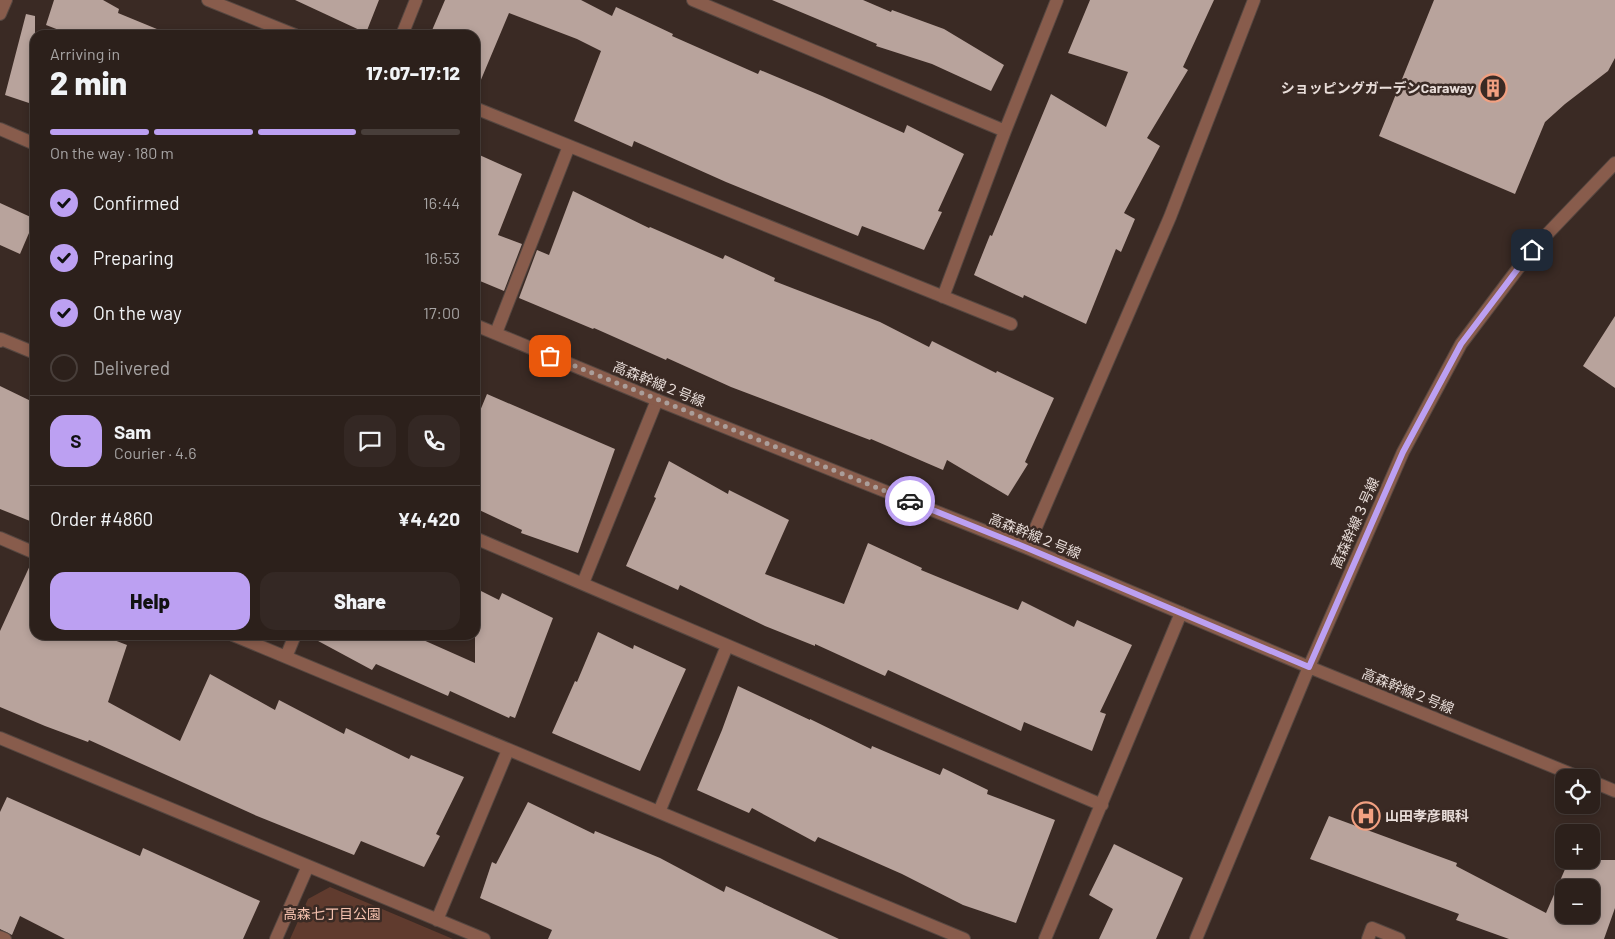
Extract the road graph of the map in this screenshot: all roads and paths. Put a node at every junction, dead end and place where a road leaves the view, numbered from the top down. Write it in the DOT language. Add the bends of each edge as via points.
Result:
graph roads {
  1 [pos="6,0"];
  2 [pos="416,0"];
  3 [pos="693,0"];
  4 [pos="1057,0"];
  5 [pos="1254,0"];
  6 [pos="215,1"];
  7 [pos="0,14"];
  8 [pos="283,30"];
  9 [pos="404,30"];
  10 [pos="480,110"];
  11 [pos="0,129"];
  12 [pos="1005,131"];
  13 [pos="30,142"];
  14 [pos="569,146"];
  15 [pos="1615,163"];
  16 [pos="943,297"];
  17 [pos="1011,324"];
  18 [pos="480,327"];
  19 [pos="496,333"];
  20 [pos="0,341"];
  21 [pos="30,351"];
  22 [pos="658,400"];
  23 [pos="0,538"];
  24 [pos="480,540"];
  25 [pos="1027,548"];
  26 [pos="30,551"];
  27 [pos="583,583"];
  28 [pos="1181,614"];
  29 [pos="245,640"];
  30 [pos="293,640"];
  31 [pos="727,646"];
  32 [pos="286,657"];
  33 [pos="1309,667"];
  34 [pos="0,738"];
  35 [pos="508,750"];
  36 [pos="1559,769"];
  37 [pos="1600,785"];
  38 [pos="1615,791"];
  39 [pos="1102,805"];
  40 [pos="659,812"];
  41 [pos="308,866"];
  42 [pos="437,920"];
  43 [pos="0,937"];
  44 [pos="5,939"];
  45 [pos="276,939"];
  46 [pos="484,939"];
  47 [pos="964,939"];
  48 [pos="1045,939"];
  49 [pos="1196,939"];
  50 [pos="1368,939"];
  51 [pos="1399,939"];
  1 -- 7 [label="street"];
  2 -- 9 [label="street"];
  3 -- 12 [label="street"];
  4 -- 12 [label="street"];
  5 -- 25 [label="street" via="1170,217"];
  6 -- 8 [label="street"];
  10 -- 14 [label="street"];
  11 -- 13 [label="street"];
  12 -- 16 [label="street"];
  14 -- 16 [label="street"];
  14 -- 19 [label="street"];
  15 -- 33 [label="street, 高森幹線３号線" via="1532,250 1461,344 1403,452"];
  16 -- 17 [label="street"];
  18 -- 19 [label="street, 高森幹線２号線"];
  19 -- 22 [label="street, 高森幹線２号線"];
  20 -- 21 [label="street"];
  22 -- 25 [label="street, 高森幹線２号線"];
  22 -- 27 [label="street"];
  23 -- 26 [label="street"];
  24 -- 27 [label="street"];
  25 -- 28 [label="street, 高森幹線２号線"];
  27 -- 31 [label="street"];
  28 -- 33 [label="street, 高森幹線２号線"];
  28 -- 39 [label="street"];
  29 -- 32 [label="street"];
  30 -- 32 [label="street"];
  31 -- 39 [label="street"];
  31 -- 40 [label="street"];
  32 -- 35 [label="street"];
  33 -- 36 [label="street, 高森幹線２号線"];
  33 -- 49 [label="street, 高森幹線３号線"];
  34 -- 41 [label="street"];
  35 -- 40 [label="street"];
  35 -- 42 [label="street"];
  37 -- 38 [label="street"];
  39 -- 48 [label="street"];
  40 -- 47 [label="street"];
  41 -- 42 [label="street"];
  41 -- 45 [label="street"];
  42 -- 46 [label="street"];
  43 -- 44 [label="street"];
  50 -- 51 [label="street" via="1372,928"];
}
